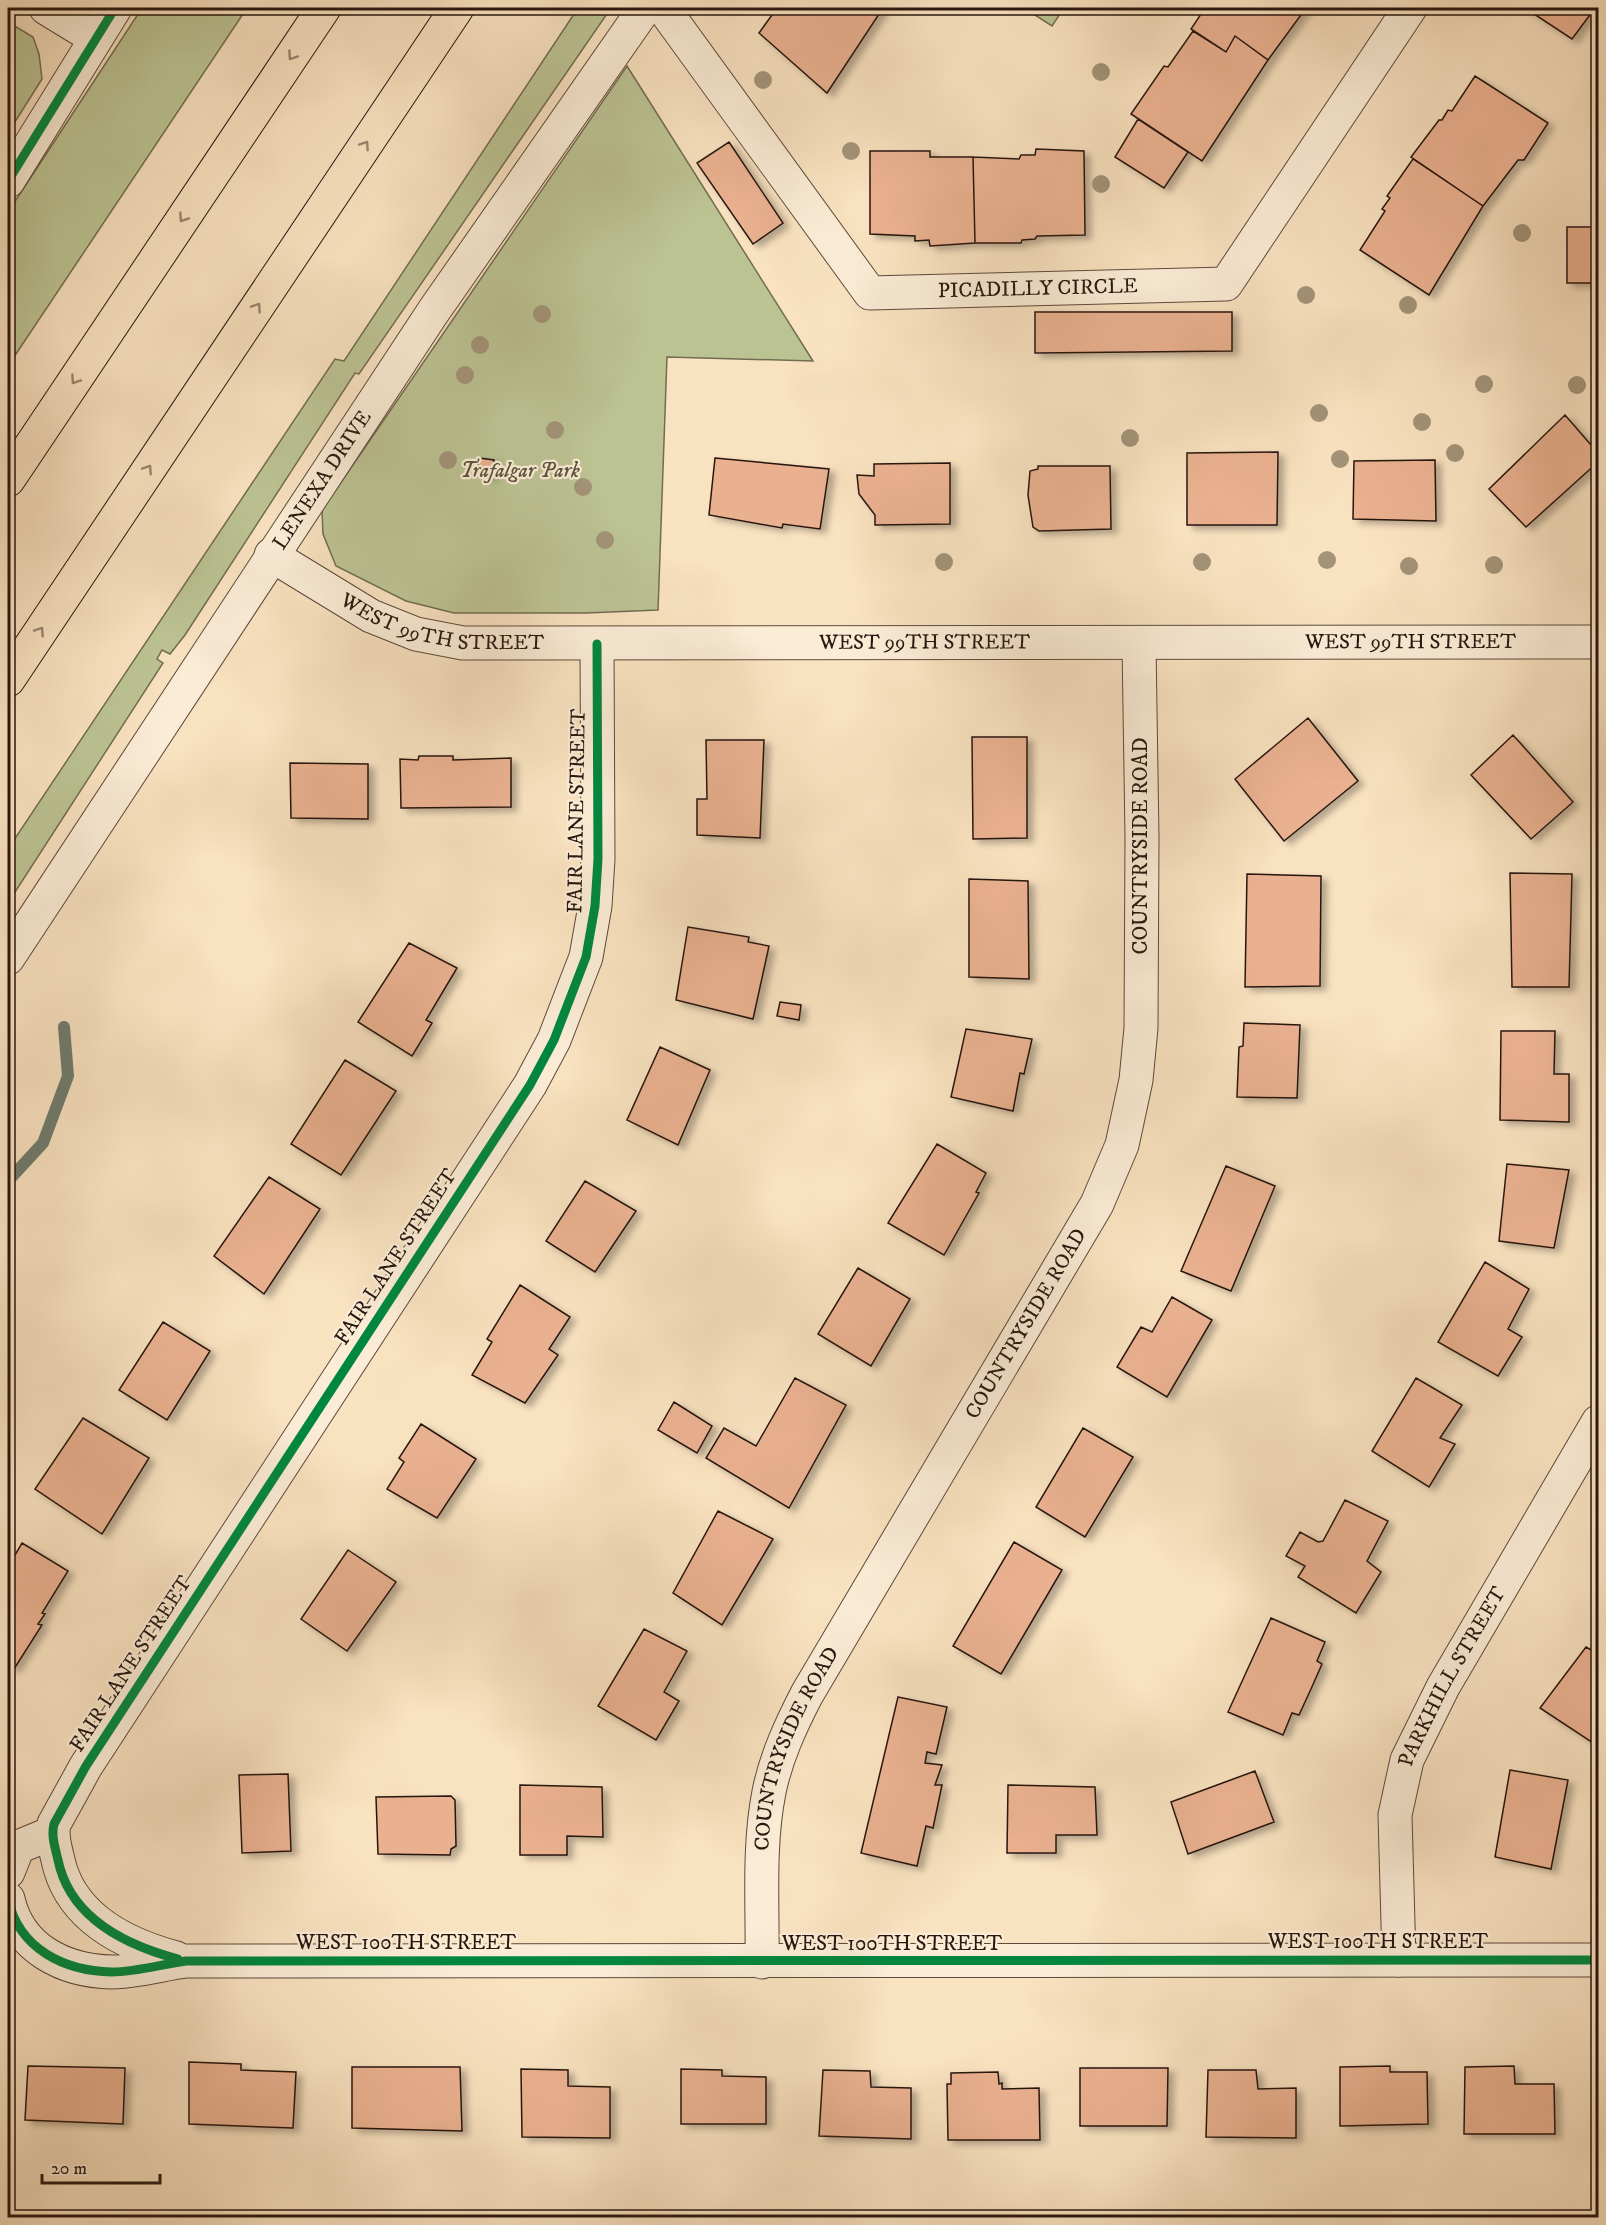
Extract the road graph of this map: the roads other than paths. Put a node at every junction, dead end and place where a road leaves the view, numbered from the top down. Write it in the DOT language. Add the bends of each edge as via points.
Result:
graph roads {
  1 [pos="46,8"];
  2 [pos="115,8"];
  3 [pos="324,8"];
  4 [pos="457,8"];
  5 [pos="645,8"];
  6 [pos="663,8"];
  7 [pos="1410,8"];
  8 [pos="95,38"];
  9 [pos="8,181"];
  10 [pos="8,480"];
  11 [pos="271,555"];
  12 [pos="1599,642"];
  13 [pos="597,644"];
  14 [pos="1139,644"];
  15 [pos="8,680"];
  16 [pos="8,958"];
  17 [pos="1599,1422"];
  18 [pos="52,1833"];
  19 [pos="8,1872"];
  20 [pos="8,1899"];
  21 [pos="1400,1960"];
  22 [pos="1599,1960"];
  23 [pos="186,1961"];
  24 [pos="762,1962"];
  1 -- 8 [label="street"];
  2 -- 8 [label="street"];
  3 -- 10 [label="highway, one-way"];
  15 -- 4 [label="highway, one-way"];
  5 -- 11 [label="street, LENEXA DRIVE" via="433,312"];
  6 -- 7 [label="street, PICADILLY CIRCLE" via="870,293 1226,284"];
  8 -- 9 [label="street"];
  11 -- 13 [label="street, WEST 99TH STREET" via="365,614 416,634 462,643"];
  11 -- 16 [label="street, LENEXA DRIVE"];
  12 -- 14 [label="street, WEST 99TH STREET"];
  13 -- 14 [label="street, WEST 99TH STREET"];
  13 -- 18 [label="street, FAIR LANE STREET" via="595,906 586,957 554,1040 518,1104 86,1766"];
  14 -- 24 [label="street, COUNTRYSIDE ROAD" via="1141,1028 1136,1080 1120,1151 1096,1204 807,1694 784,1740 769,1792 765,1830"];
  17 -- 21 [label="street, PARKHILL STREET" via="1443,1687 1407,1760 1395,1815"];
  18 -- 19 [label="street" via="18,1847"];
  18 -- 23 [label="street, WEST 100TH STREET" via="62,1878 83,1911 141,1949"];
  20 -- 23 [label="street, WEST 100TH STREET" via="21,1932 59,1963 114,1972"];
  21 -- 22 [label="street, WEST 100TH STREET"];
  21 -- 24 [label="street, WEST 100TH STREET"];
  23 -- 24 [label="street, WEST 100TH STREET"];
}
